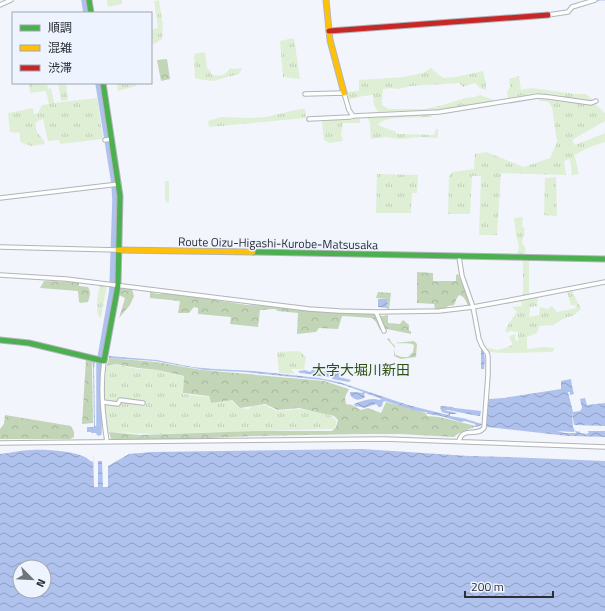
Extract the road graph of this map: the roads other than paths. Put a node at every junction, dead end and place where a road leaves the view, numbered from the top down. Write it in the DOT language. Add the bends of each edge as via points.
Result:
graph roads {
  1 [pos="11,0"];
  2 [pos="89,0"];
  3 [pos="326,0"];
  4 [pos="595,0"];
  5 [pos="0,5"];
  6 [pos="91,12"];
  7 [pos="548,15"];
  8 [pos="329,31"];
  9 [pos="103,84"];
  10 [pos="344,93"];
  11 [pos="305,94"];
  12 [pos="596,101"];
  13 [pos="353,116"];
  14 [pos="309,119"];
  15 [pos="111,139"];
  16 [pos="105,140"];
  17 [pos="116,184"];
  18 [pos="0,198"];
  19 [pos="0,247"];
  20 [pos="116,250"];
  21 [pos="459,257"];
  22 [pos="605,259"];
  23 [pos="0,276"];
  24 [pos="605,282"];
  25 [pos="115,284"];
  26 [pos="473,307"];
  27 [pos="376,312"];
  28 [pos="384,331"];
  29 [pos="0,340"];
  30 [pos="104,361"];
  31 [pos="102,402"];
  32 [pos="143,403"];
  33 [pos="459,441"];
  34 [pos="108,442"];
  35 [pos="0,444"];
  36 [pos="605,447"];
  1 -- 5 [label="street"];
  2 -- 6 [label="main road"];
  3 -- 8 [label="main road"];
  4 -- 7 [label="street" via="572,7 568,12"];
  7 -- 8 [label="main road"];
  8 -- 10 [label="main road"];
  9 -- 15 [label="main road"];
  10 -- 11 [label="street"];
  10 -- 13 [label="street"];
  12 -- 13 [label="street" via="591,103 538,96 439,112"];
  13 -- 14 [label="street"];
  15 -- 16 [label="street"];
  15 -- 17 [label="main road"];
  17 -- 18 [label="street"];
  17 -- 20 [label="main road" via="120,196"];
  19 -- 20 [label="street"];
  20 -- 21 [label="main road, Route Oizu-Higashi-Kurobe-Matsusaka"];
  20 -- 25 [label="main road"];
  21 -- 22 [label="main road, Route Oizu-Higashi-Kurobe-Matsusaka"];
  21 -- 26 [label="street" via="462,276"];
  23 -- 25 [label="street"];
  24 -- 26 [label="street"];
  25 -- 27 [label="street" via="308,309"];
  25 -- 30 [label="main road"];
  26 -- 27 [label="street" via="438,311"];
  26 -- 33 [label="street" via="481,343 488,356 484,428 479,432 466,433"];
  27 -- 28 [label="street"];
  29 -- 30 [label="main road" via="29,343"];
  30 -- 31 [label="street"];
  31 -- 32 [label="street" via="118,404 120,400"];
  31 -- 34 [label="street"];
  33 -- 34 [label="street" via="384,439"];
  33 -- 36 [label="street"];
  34 -- 35 [label="street"];
}
